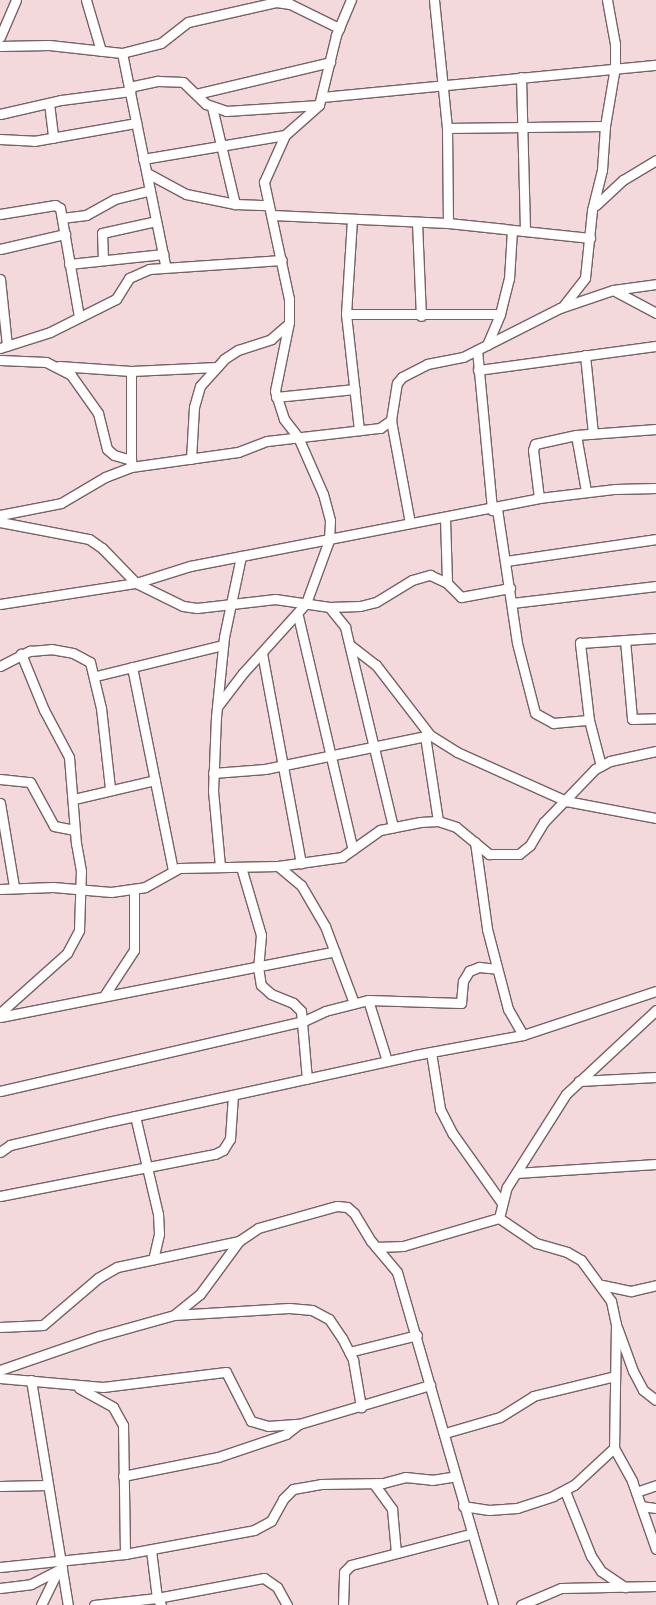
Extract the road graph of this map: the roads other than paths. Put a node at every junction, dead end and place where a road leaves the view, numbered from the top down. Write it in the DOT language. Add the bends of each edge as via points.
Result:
graph roads {
  1 [pos="16,0"];
  2 [pos="88,0"];
  3 [pos="351,0"];
  4 [pos="434,0"];
  5 [pos="607,0"];
  6 [pos="275,1"];
  7 [pos="339,28"];
  8 [pos="0,38"];
  9 [pos="0,46"];
  10 [pos="101,51"];
  11 [pos="122,53"];
  12 [pos="330,62"];
  13 [pos="656,65"];
  14 [pos="615,67"];
  15 [pos="521,77"];
  16 [pos="443,85"];
  17 [pos="129,89"];
  18 [pos="196,94"];
  19 [pos="321,101"];
  20 [pos="49,103"];
  21 [pos="212,107"];
  22 [pos="0,114"];
  23 [pos="136,123"];
  24 [pos="605,126"];
  25 [pos="524,127"];
  26 [pos="448,128"];
  27 [pos="285,135"];
  28 [pos="53,138"];
  29 [pos="0,139"];
  30 [pos="221,146"];
  31 [pos="143,159"];
  32 [pos="656,160"];
  33 [pos="146,174"];
  34 [pos="150,190"];
  35 [pos="236,204"];
  36 [pos="268,205"];
  37 [pos="592,210"];
  38 [pos="0,214"];
  39 [pos="272,215"];
  40 [pos="62,218"];
  41 [pos="352,219"];
  42 [pos="156,221"];
  43 [pos="417,222"];
  44 [pos="448,223"];
  45 [pos="512,230"];
  46 [pos="525,231"];
  47 [pos="65,234"];
  48 [pos="590,238"];
  49 [pos="0,249"];
  50 [pos="163,254"];
  51 [pos="103,260"];
  52 [pos="282,260"];
  53 [pos="69,264"];
  54 [pos="165,265"];
  55 [pos="0,279"];
  56 [pos="656,284"];
  57 [pos="613,290"];
  58 [pos="560,308"];
  59 [pos="656,313"];
  60 [pos="346,314"];
  61 [pos="500,314"];
  62 [pos="421,316"];
  63 [pos="79,317"];
  64 [pos="289,322"];
  65 [pos="3,346"];
  66 [pos="487,346"];
  67 [pos="656,346"];
  68 [pos="477,350"];
  69 [pos="585,355"];
  70 [pos="0,360"];
  71 [pos="58,366"];
  72 [pos="217,367"];
  73 [pos="478,370"];
  74 [pos="131,371"];
  75 [pos="355,389"];
  76 [pos="276,397"];
  77 [pos="391,420"];
  78 [pos="656,429"];
  79 [pos="359,430"];
  80 [pos="593,434"];
  81 [pos="576,435"];
  82 [pos="298,437"];
  83 [pos="191,459"];
  84 [pos="131,464"];
  85 [pos="656,488"];
  86 [pos="586,491"];
  87 [pos="539,498"];
  88 [pos="495,509"];
  89 [pos="0,514"];
  90 [pos="445,518"];
  91 [pos="0,522"];
  92 [pos="410,523"];
  93 [pos="656,539"];
  94 [pos="329,540"];
  95 [pos="241,556"];
  96 [pos="506,561"];
  97 [pos="136,583"];
  98 [pos="448,583"];
  99 [pos="656,586"];
  100 [pos="510,588"];
  101 [pos="231,603"];
  102 [pos="306,603"];
  103 [pos="512,603"];
  104 [pos="0,604"];
  105 [pos="329,607"];
  106 [pos="298,616"];
  107 [pos="656,638"];
  108 [pos="624,640"];
  109 [pos="223,644"];
  110 [pos="350,645"];
  111 [pos="262,653"];
  112 [pos="21,654"];
  113 [pos="0,666"];
  114 [pos="132,667"];
  115 [pos="96,676"];
  116 [pos="217,707"];
  117 [pos="656,718"];
  118 [pos="589,720"];
  119 [pos="428,735"];
  120 [pos="374,748"];
  121 [pos="656,751"];
  122 [pos="331,756"];
  123 [pos="284,765"];
  124 [pos="601,766"];
  125 [pos="213,773"];
  126 [pos="0,779"];
  127 [pos="155,780"];
  128 [pos="110,788"];
  129 [pos="74,799"];
  130 [pos="566,801"];
  131 [pos="0,803"];
  132 [pos="656,818"];
  133 [pos="438,822"];
  134 [pos="393,827"];
  135 [pos="75,830"];
  136 [pos="474,842"];
  137 [pos="353,850"];
  138 [pos="301,862"];
  139 [pos="220,866"];
  140 [pos="278,866"];
  141 [pos="241,867"];
  142 [pos="173,870"];
  143 [pos="14,887"];
  144 [pos="79,888"];
  145 [pos="0,889"];
  146 [pos="134,889"];
  147 [pos="335,950"];
  148 [pos="258,967"];
  149 [pos="497,969"];
  150 [pos="656,991"];
  151 [pos="104,996"];
  152 [pos="368,1000"];
  153 [pos="354,1004"];
  154 [pos="656,1010"];
  155 [pos="0,1013"];
  156 [pos="0,1017"];
  157 [pos="304,1021"];
  158 [pos="523,1035"];
  159 [pos="431,1052"];
  160 [pos="387,1061"];
  161 [pos="656,1077"];
  162 [pos="307,1079"];
  163 [pos="579,1081"];
  164 [pos="0,1091"];
  165 [pos="233,1095"];
  166 [pos="135,1116"];
  167 [pos="0,1149"];
  168 [pos="655,1163"];
  169 [pos="147,1166"];
  170 [pos="516,1172"];
  171 [pos="0,1196"];
  172 [pos="502,1203"];
  173 [pos="498,1218"];
  174 [pos="239,1241"];
  175 [pos="376,1247"];
  176 [pos="153,1259"];
  177 [pos="602,1285"];
  178 [pos="656,1285"];
  179 [pos="174,1314"];
  180 [pos="616,1324"];
  181 [pos="0,1327"];
  182 [pos="418,1335"];
  183 [pos="349,1352"];
  184 [pos="0,1370"];
  185 [pos="615,1376"];
  186 [pos="0,1378"];
  187 [pos="31,1380"];
  188 [pos="73,1385"];
  189 [pos="430,1385"];
  190 [pos="656,1400"];
  191 [pos="361,1407"];
  192 [pos="299,1424"];
  193 [pos="445,1433"];
  194 [pos="614,1448"];
  195 [pos="123,1476"];
  196 [pos="456,1476"];
  197 [pos="374,1484"];
  198 [pos="656,1484"];
  199 [pos="48,1485"];
  200 [pos="0,1486"];
  201 [pos="565,1491"];
  202 [pos="636,1492"];
  203 [pos="463,1506"];
  204 [pos="641,1506"];
  205 [pos="656,1508"];
  206 [pos="470,1534"];
  207 [pos="656,1549"];
  208 [pos="150,1550"];
  209 [pos="125,1554"];
  210 [pos="396,1554"];
  211 [pos="61,1564"];
  212 [pos="0,1567"];
  213 [pos="656,1586"];
  214 [pos="0,1588"];
  215 [pos="627,1588"];
  216 [pos="159,1602"];
  217 [pos="41,1605"];
  218 [pos="68,1605"];
  219 [pos="94,1605"];
  220 [pos="287,1605"];
  221 [pos="343,1605"];
  222 [pos="493,1605"];
  223 [pos="522,1605"];
  1 -- 8 [label="street"];
  2 -- 10 [label="street"];
  3 -- 7 [label="street"];
  4 -- 16 [label="street"];
  5 -- 14 [label="street" via="615,44"];
  6 -- 7 [label="street" via="290,4"];
  6 -- 11 [label="street" via="188,22 161,43"];
  7 -- 12 [label="street"];
  9 -- 10 [label="street" via="50,45"];
  10 -- 11 [label="street"];
  11 -- 17 [label="street"];
  12 -- 18 [label="street"];
  12 -- 19 [label="street"];
  13 -- 14 [label="street"];
  14 -- 15 [label="street"];
  14 -- 24 [label="street"];
  15 -- 16 [label="street"];
  15 -- 25 [label="street"];
  16 -- 19 [label="street"];
  16 -- 26 [label="street"];
  17 -- 18 [label="street" via="177,81 189,85"];
  17 -- 20 [label="street"];
  17 -- 23 [label="street"];
  18 -- 21 [label="street"];
  19 -- 21 [label="street" via="226,111"];
  19 -- 27 [label="street"];
  20 -- 22 [label="street"];
  20 -- 28 [label="street"];
  21 -- 30 [label="street"];
  23 -- 28 [label="street"];
  23 -- 31 [label="street"];
  24 -- 25 [label="street"];
  24 -- 37 [label="street" via="602,170"];
  25 -- 26 [label="street"];
  25 -- 46 [label="street"];
  26 -- 44 [label="street"];
  27 -- 30 [label="street"];
  27 -- 36 [label="street" via="264,182"];
  28 -- 29 [label="street"];
  30 -- 31 [label="street"];
  30 -- 35 [label="street"];
  31 -- 33 [label="street"];
  32 -- 37 [label="street" via="623,180"];
  33 -- 34 [label="street"];
  33 -- 35 [label="street" via="186,194"];
  34 -- 40 [label="street" via="115,199 86,215"];
  34 -- 42 [label="street"];
  35 -- 36 [label="street"];
  36 -- 39 [label="street"];
  37 -- 48 [label="street"];
  38 -- 40 [label="street" via="55,206 60,208"];
  39 -- 41 [label="street"];
  39 -- 52 [label="street"];
  40 -- 47 [label="street"];
  41 -- 43 [label="street"];
  41 -- 60 [label="street"];
  42 -- 50 [label="street"];
  42 -- 51 [label="street" via="102,233"];
  43 -- 44 [label="street"];
  43 -- 62 [label="street"];
  44 -- 45 [label="street"];
  45 -- 46 [label="street"];
  45 -- 61 [label="street" via="509,279"];
  46 -- 48 [label="street"];
  47 -- 49 [label="street"];
  47 -- 53 [label="street"];
  48 -- 58 [label="street" via="585,278 572,298"];
  50 -- 51 [label="street"];
  50 -- 54 [label="street"];
  51 -- 53 [label="street"];
  52 -- 54 [label="street"];
  52 -- 64 [label="street" via="289,299"];
  53 -- 63 [label="street"];
  54 -- 63 [label="street" via="129,278 121,296"];
  55 -- 65 [label="street"];
  56 -- 57 [label="street"];
  57 -- 58 [label="street"];
  57 -- 59 [label="street"];
  58 -- 66 [label="street"];
  60 -- 62 [label="street"];
  60 -- 75 [label="street"];
  61 -- 62 [label="street"];
  61 -- 66 [label="street"];
  63 -- 65 [label="street" via="50,332"];
  64 -- 72 [label="street" via="282,332 238,350"];
  64 -- 76 [label="street" via="276,378"];
  66 -- 68 [label="street"];
  67 -- 69 [label="street"];
  68 -- 73 [label="street"];
  68 -- 77 [label="street" via="427,364 402,377 397,383"];
  69 -- 73 [label="street"];
  69 -- 80 [label="street"];
  70 -- 71 [label="street" via="46,362"];
  71 -- 74 [label="street"];
  71 -- 84 [label="street" via="85,391 98,413 106,448"];
  72 -- 74 [label="street"];
  72 -- 83 [label="street" via="200,386 194,407"];
  73 -- 88 [label="street"];
  74 -- 84 [label="street"];
  75 -- 76 [label="street"];
  75 -- 79 [label="street"];
  76 -- 82 [label="street" via="284,419"];
  77 -- 79 [label="street" via="380,428"];
  77 -- 92 [label="street"];
  78 -- 80 [label="street"];
  79 -- 82 [label="street"];
  80 -- 81 [label="street"];
  81 -- 86 [label="street"];
  81 -- 87 [label="street" via="533,446"];
  82 -- 83 [label="street" via="267,442 238,452"];
  82 -- 94 [label="street" via="323,494 330,520"];
  83 -- 84 [label="street"];
  84 -- 89 [label="street" via="61,503"];
  85 -- 86 [label="street"];
  86 -- 87 [label="street"];
  87 -- 88 [label="street"];
  88 -- 90 [label="street"];
  88 -- 96 [label="street"];
  90 -- 92 [label="street"];
  90 -- 98 [label="street"];
  91 -- 97 [label="street" via="89,539"];
  92 -- 94 [label="street"];
  93 -- 96 [label="street"];
  94 -- 95 [label="street"];
  94 -- 102 [label="street"];
  95 -- 97 [label="street" via="190,566"];
  95 -- 101 [label="street"];
  96 -- 100 [label="street"];
  97 -- 101 [label="street" via="183,606 209,608"];
  97 -- 104 [label="street"];
  98 -- 100 [label="street" via="461,596"];
  98 -- 105 [label="street" via="430,574 412,580 376,602"];
  99 -- 103 [label="street"];
  100 -- 103 [label="street"];
  101 -- 102 [label="street" via="275,599"];
  101 -- 109 [label="street"];
  102 -- 105 [label="street"];
  102 -- 106 [label="street"];
  103 -- 118 [label="street" via="517,643 535,713 553,723"];
  105 -- 110 [label="street" via="345,627"];
  106 -- 111 [label="street"];
  106 -- 122 [label="street"];
  107 -- 108 [label="street"];
  108 -- 117 [label="street" via="632,719"];
  108 -- 118 [label="street" via="580,643"];
  109 -- 114 [label="street"];
  109 -- 116 [label="street"];
  110 -- 119 [label="street" via="376,665"];
  110 -- 120 [label="street"];
  111 -- 116 [label="street"];
  111 -- 123 [label="street"];
  112 -- 113 [label="street"];
  112 -- 115 [label="street" via="51,649 74,653 90,662"];
  112 -- 129 [label="street" via="44,710 69,757"];
  114 -- 115 [label="street"];
  114 -- 127 [label="street"];
  115 -- 128 [label="street"];
  116 -- 125 [label="street"];
  118 -- 124 [label="street"];
  119 -- 120 [label="street"];
  119 -- 130 [label="street" via="457,752"];
  119 -- 133 [label="street"];
  120 -- 122 [label="street"];
  120 -- 134 [label="street"];
  121 -- 124 [label="street"];
  122 -- 123 [label="street"];
  122 -- 137 [label="street"];
  123 -- 125 [label="street"];
  123 -- 138 [label="street"];
  124 -- 130 [label="street"];
  125 -- 139 [label="street"];
  126 -- 135 [label="street" via="30,782 54,826"];
  127 -- 128 [label="street"];
  127 -- 142 [label="street"];
  128 -- 129 [label="street"];
  129 -- 135 [label="street"];
  130 -- 132 [label="street"];
  130 -- 136 [label="street" via="544,822 530,845 520,854 489,854"];
  131 -- 143 [label="street"];
  133 -- 134 [label="street"];
  133 -- 136 [label="street" via="456,827"];
  134 -- 137 [label="street" via="372,834"];
  135 -- 144 [label="street" via="81,871"];
  136 -- 149 [label="street" via="482,904"];
  137 -- 138 [label="street" via="342,857"];
  138 -- 140 [label="street"];
  139 -- 141 [label="street"];
  139 -- 142 [label="street"];
  140 -- 141 [label="street"];
  140 -- 147 [label="street" via="301,885"];
  141 -- 148 [label="street" via="262,935"];
  142 -- 146 [label="street" via="153,884"];
  143 -- 144 [label="street"];
  143 -- 145 [label="street"];
  144 -- 146 [label="street" via="111,892"];
  144 -- 155 [label="street" via="79,930 74,944"];
  146 -- 151 [label="street" via="134,950"];
  147 -- 148 [label="street"];
  147 -- 153 [label="street"];
  148 -- 151 [label="street"];
  148 -- 157 [label="street" via="263,989 294,1003"];
  149 -- 152 [label="street" via="479,967 469,972 463,981 461,1003"];
  149 -- 158 [label="street" via="508,1009"];
  150 -- 158 [label="street"];
  151 -- 156 [label="street"];
  152 -- 153 [label="street"];
  152 -- 160 [label="street"];
  153 -- 157 [label="street" via="325,1011"];
  154 -- 163 [label="street"];
  157 -- 162 [label="street"];
  157 -- 164 [label="street"];
  158 -- 159 [label="street"];
  159 -- 160 [label="street"];
  159 -- 172 [label="street" via="440,1109 453,1134"];
  160 -- 162 [label="street"];
  161 -- 163 [label="street"];
  162 -- 165 [label="street"];
  163 -- 170 [label="street" via="566,1094"];
  165 -- 166 [label="street"];
  165 -- 169 [label="street" via="230,1139 223,1150"];
  166 -- 167 [label="street"];
  166 -- 169 [label="street"];
  168 -- 170 [label="street"];
  169 -- 171 [label="street"];
  169 -- 176 [label="street" via="159,1234"];
  170 -- 172 [label="street"];
  172 -- 173 [label="street"];
  173 -- 175 [label="street" via="403,1246"];
  173 -- 177 [label="street" via="536,1243 567,1252 581,1260"];
  174 -- 175 [label="street" via="258,1228 337,1206 347,1207 354,1214"];
  174 -- 176 [label="street"];
  174 -- 179 [label="street" via="200,1294"];
  175 -- 182 [label="street" via="398,1272"];
  176 -- 181 [label="street" via="117,1267 98,1278 43,1325"];
  177 -- 178 [label="street" via="631,1291"];
  177 -- 180 [label="street" via="611,1301"];
  179 -- 183 [label="street" via="289,1308 312,1310 329,1319"];
  179 -- 184 [label="street"];
  180 -- 185 [label="street"];
  180 -- 190 [label="street" via="643,1390"];
  182 -- 183 [label="street"];
  182 -- 189 [label="street"];
  183 -- 191 [label="street"];
  185 -- 193 [label="street" via="533,1396 500,1417"];
  185 -- 194 [label="street"];
  186 -- 187 [label="street"];
  187 -- 188 [label="street"];
  187 -- 199 [label="street"];
  188 -- 192 [label="street" via="103,1387 226,1372 251,1421 268,1426"];
  188 -- 195 [label="street" via="94,1394 117,1412 125,1443"];
  189 -- 191 [label="street"];
  189 -- 193 [label="street"];
  191 -- 192 [label="street"];
  192 -- 195 [label="street" via="286,1434 218,1457"];
  193 -- 196 [label="street"];
  194 -- 201 [label="street"];
  194 -- 202 [label="street"];
  195 -- 209 [label="street"];
  196 -- 197 [label="street" via="432,1480 405,1477"];
  196 -- 203 [label="street"];
  197 -- 208 [label="street" via="321,1484 294,1489 265,1526"];
  197 -- 210 [label="street" via="392,1509"];
  198 -- 202 [label="street"];
  199 -- 200 [label="street"];
  199 -- 211 [label="street"];
  201 -- 203 [label="street" via="517,1508 489,1510"];
  201 -- 215 [label="street" via="591,1556 608,1577"];
  202 -- 204 [label="street"];
  203 -- 206 [label="street"];
  204 -- 205 [label="street"];
  204 -- 207 [label="street"];
  206 -- 210 [label="street"];
  206 -- 222 [label="street"];
  208 -- 209 [label="street"];
  208 -- 216 [label="street"];
  209 -- 211 [label="street" via="76,1559"];
  210 -- 221 [label="street" via="346,1568"];
  211 -- 212 [label="street"];
  211 -- 214 [label="street" via="31,1584"];
  211 -- 217 [label="street"];
  211 -- 218 [label="street"];
  213 -- 215 [label="street"];
  215 -- 223 [label="street" via="596,1585 561,1588"];
  216 -- 219 [label="street"];
  216 -- 220 [label="street" via="264,1578 272,1581"];
}
